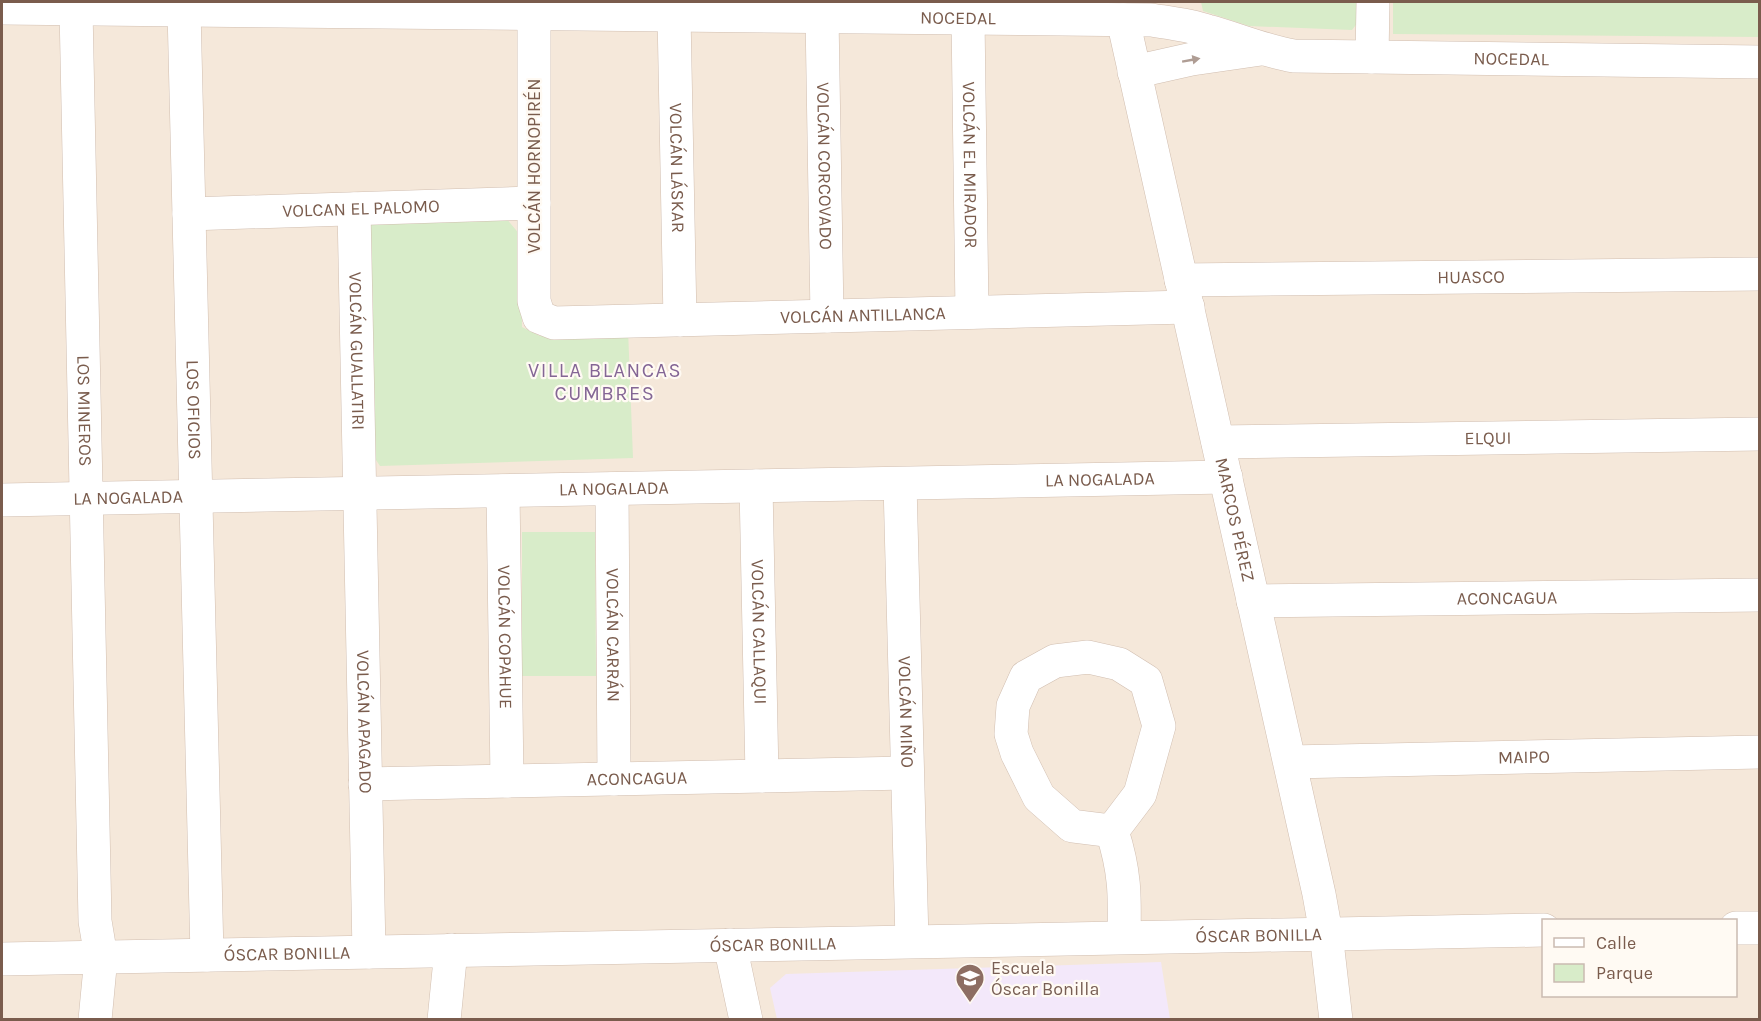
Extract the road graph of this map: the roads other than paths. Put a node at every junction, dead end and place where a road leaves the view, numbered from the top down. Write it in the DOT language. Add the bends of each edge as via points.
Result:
graph roads {
  1 [pos="1373,2"];
  2 [pos="230,6"];
  3 [pos="2,8"];
  4 [pos="76,9"];
  5 [pos="908,9"];
  6 [pos="184,10"];
  7 [pos="694,10"];
  8 [pos="534,13"];
  9 [pos="822,16"];
  10 [pos="968,18"];
  11 [pos="1123,20"];
  12 [pos="1261,49"];
  13 [pos="1372,57"];
  14 [pos="1760,62"];
  15 [pos="1134,72"];
  16 [pos="534,203"];
  17 [pos="354,209"];
  18 [pos="189,214"];
  19 [pos="1760,274"];
  20 [pos="1184,293"];
  21 [pos="972,312"];
  22 [pos="827,316"];
  23 [pos="539,317"];
  24 [pos="680,320"];
  25 [pos="1760,434"];
  26 [pos="1218,442"];
  27 [pos="1226,477"];
  28 [pos="900,484"];
  29 [pos="756,486"];
  30 [pos="612,489"];
  31 [pos="503,491"];
  32 [pos="359,494"];
  33 [pos="196,496"];
  34 [pos="86,498"];
  35 [pos="2,500"];
  36 [pos="1760,595"];
  37 [pos="1253,601"];
  38 [pos="1760,752"];
  39 [pos="1290,762"];
  40 [pos="907,773"];
  41 [pos="762,776"];
  42 [pos="614,779"];
  43 [pos="507,781"];
  44 [pos="365,784"];
  45 [pos="1112,831"];
  46 [pos="1737,928"];
  47 [pos="1760,928"];
  48 [pos="1542,930"];
  49 [pos="1326,933"];
  50 [pos="1124,937"];
  51 [pos="912,941"];
  52 [pos="730,945"];
  53 [pos="451,950"];
  54 [pos="369,952"];
  55 [pos="207,955"];
  56 [pos="101,957"];
  57 [pos="2,959"];
  58 [pos="94,1020"];
  59 [pos="444,1020"];
  60 [pos="746,1020"];
  61 [pos="1336,1020"];
  1 -- 13 [label="street"];
  2 -- 6 [label="street, NOCEDAL"];
  2 -- 8 [label="street, NOCEDAL"];
  3 -- 4 [label="street, NOCEDAL"];
  4 -- 6 [label="street, NOCEDAL"];
  4 -- 34 [label="street, LOS MINEROS"];
  5 -- 9 [label="street, NOCEDAL"];
  5 -- 10 [label="street, NOCEDAL"];
  6 -- 18 [label="street, LOS OFICIOS"];
  7 -- 8 [label="street, NOCEDAL"];
  7 -- 9 [label="street, NOCEDAL"];
  7 -- 24 [label="street, VOLCÁN LÁSKAR"];
  8 -- 16 [label="street, VOLCÁN HORNOPIRÉN"];
  9 -- 22 [label="street, VOLCÁN CORCOVADO"];
  10 -- 11 [label="street, NOCEDAL"];
  10 -- 21 [label="street, VOLCÁN EL MIRADOR"];
  11 -- 12 [label="street, NOCEDAL" via="1182,25"];
  11 -- 15 [label="street, MARCOS PÉREZ"];
  12 -- 13 [label="street, NOCEDAL" via="1294,56"];
  15 -- 12 [label="street, NOCEDAL, one-way"];
  13 -- 14 [label="street, NOCEDAL"];
  15 -- 20 [label="street, MARCOS PÉREZ"];
  16 -- 17 [label="street, VOLCAN EL PALOMO"];
  16 -- 23 [label="street, VOLCÁN HORNOPIRÉN" via="534,301"];
  17 -- 18 [label="street, VOLCAN EL PALOMO"];
  17 -- 32 [label="street, VOLCÁN GUALLATIRI"];
  18 -- 33 [label="street, LOS OFICIOS"];
  19 -- 20 [label="street, HUASCO"];
  20 -- 21 [label="street, VOLCÁN ANTILLANCA"];
  20 -- 26 [label="street, MARCOS PÉREZ"];
  21 -- 22 [label="street, VOLCÁN ANTILLANCA"];
  22 -- 24 [label="street, VOLCÁN ANTILLANCA"];
  23 -- 24 [label="street, VOLCÁN ANTILLANCA" via="554,323"];
  25 -- 26 [label="street, ELQUI"];
  26 -- 27 [label="street, MARCOS PÉREZ"];
  27 -- 28 [label="street, LA NOGALADA"];
  27 -- 37 [label="street, MARCOS PÉREZ"];
  28 -- 29 [label="street, LA NOGALADA"];
  28 -- 40 [label="street, VOLCÁN MIÑO"];
  29 -- 30 [label="street, LA NOGALADA"];
  29 -- 41 [label="street, VOLCÁN CALLAQUI"];
  30 -- 31 [label="street, LA NOGALADA"];
  30 -- 42 [label="street, VOLCÁN CARRÁN"];
  31 -- 32 [label="street, LA NOGALADA"];
  31 -- 43 [label="street, VOLCÁN COPAHUE"];
  32 -- 33 [label="street, LA NOGALADA"];
  32 -- 44 [label="street, VOLCÁN APAGADO"];
  33 -- 34 [label="street, LA NOGALADA"];
  33 -- 55 [label="street, LOS OFICIOS"];
  34 -- 35 [label="street, LA NOGALADA"];
  34 -- 56 [label="street, LOS MINEROS" via="95,921"];
  36 -- 37 [label="street, ACONCAGUA"];
  37 -- 39 [label="street, MARCOS PÉREZ"];
  38 -- 39 [label="street, MAIPO"];
  39 -- 49 [label="street, MARCOS PÉREZ"];
  40 -- 41 [label="street, ACONCAGUA"];
  40 -- 51 [label="street, VOLCÁN MIÑO"];
  41 -- 42 [label="street, ACONCAGUA"];
  42 -- 43 [label="street, ACONCAGUA"];
  43 -- 44 [label="street, ACONCAGUA"];
  44 -- 54 [label="street, VOLCÁN APAGADO"];
  45 -- 45 [label="street" via="1140,794 1160,726 1146,681 1119,664 1088,657 1055,661 1026,677 1013,706 1011,734 1017,753 1039,797 1072,826"];
  45 -- 50 [label="street" via="1125,889"];
  46 -- 47 [label="street"];
  48 -- 49 [label="street, ÓSCAR BONILLA"];
  49 -- 50 [label="street, ÓSCAR BONILLA"];
  49 -- 61 [label="street, MARCOS PÉREZ"];
  50 -- 51 [label="street, ÓSCAR BONILLA"];
  51 -- 52 [label="street, ÓSCAR BONILLA"];
  52 -- 53 [label="street, ÓSCAR BONILLA"];
  52 -- 60 [label="street"];
  53 -- 54 [label="street, ÓSCAR BONILLA"];
  53 -- 59 [label="street"];
  54 -- 55 [label="street, ÓSCAR BONILLA"];
  55 -- 56 [label="street, ÓSCAR BONILLA"];
  56 -- 57 [label="street, ÓSCAR BONILLA"];
  56 -- 58 [label="street, LOS MINEROS"];
}
